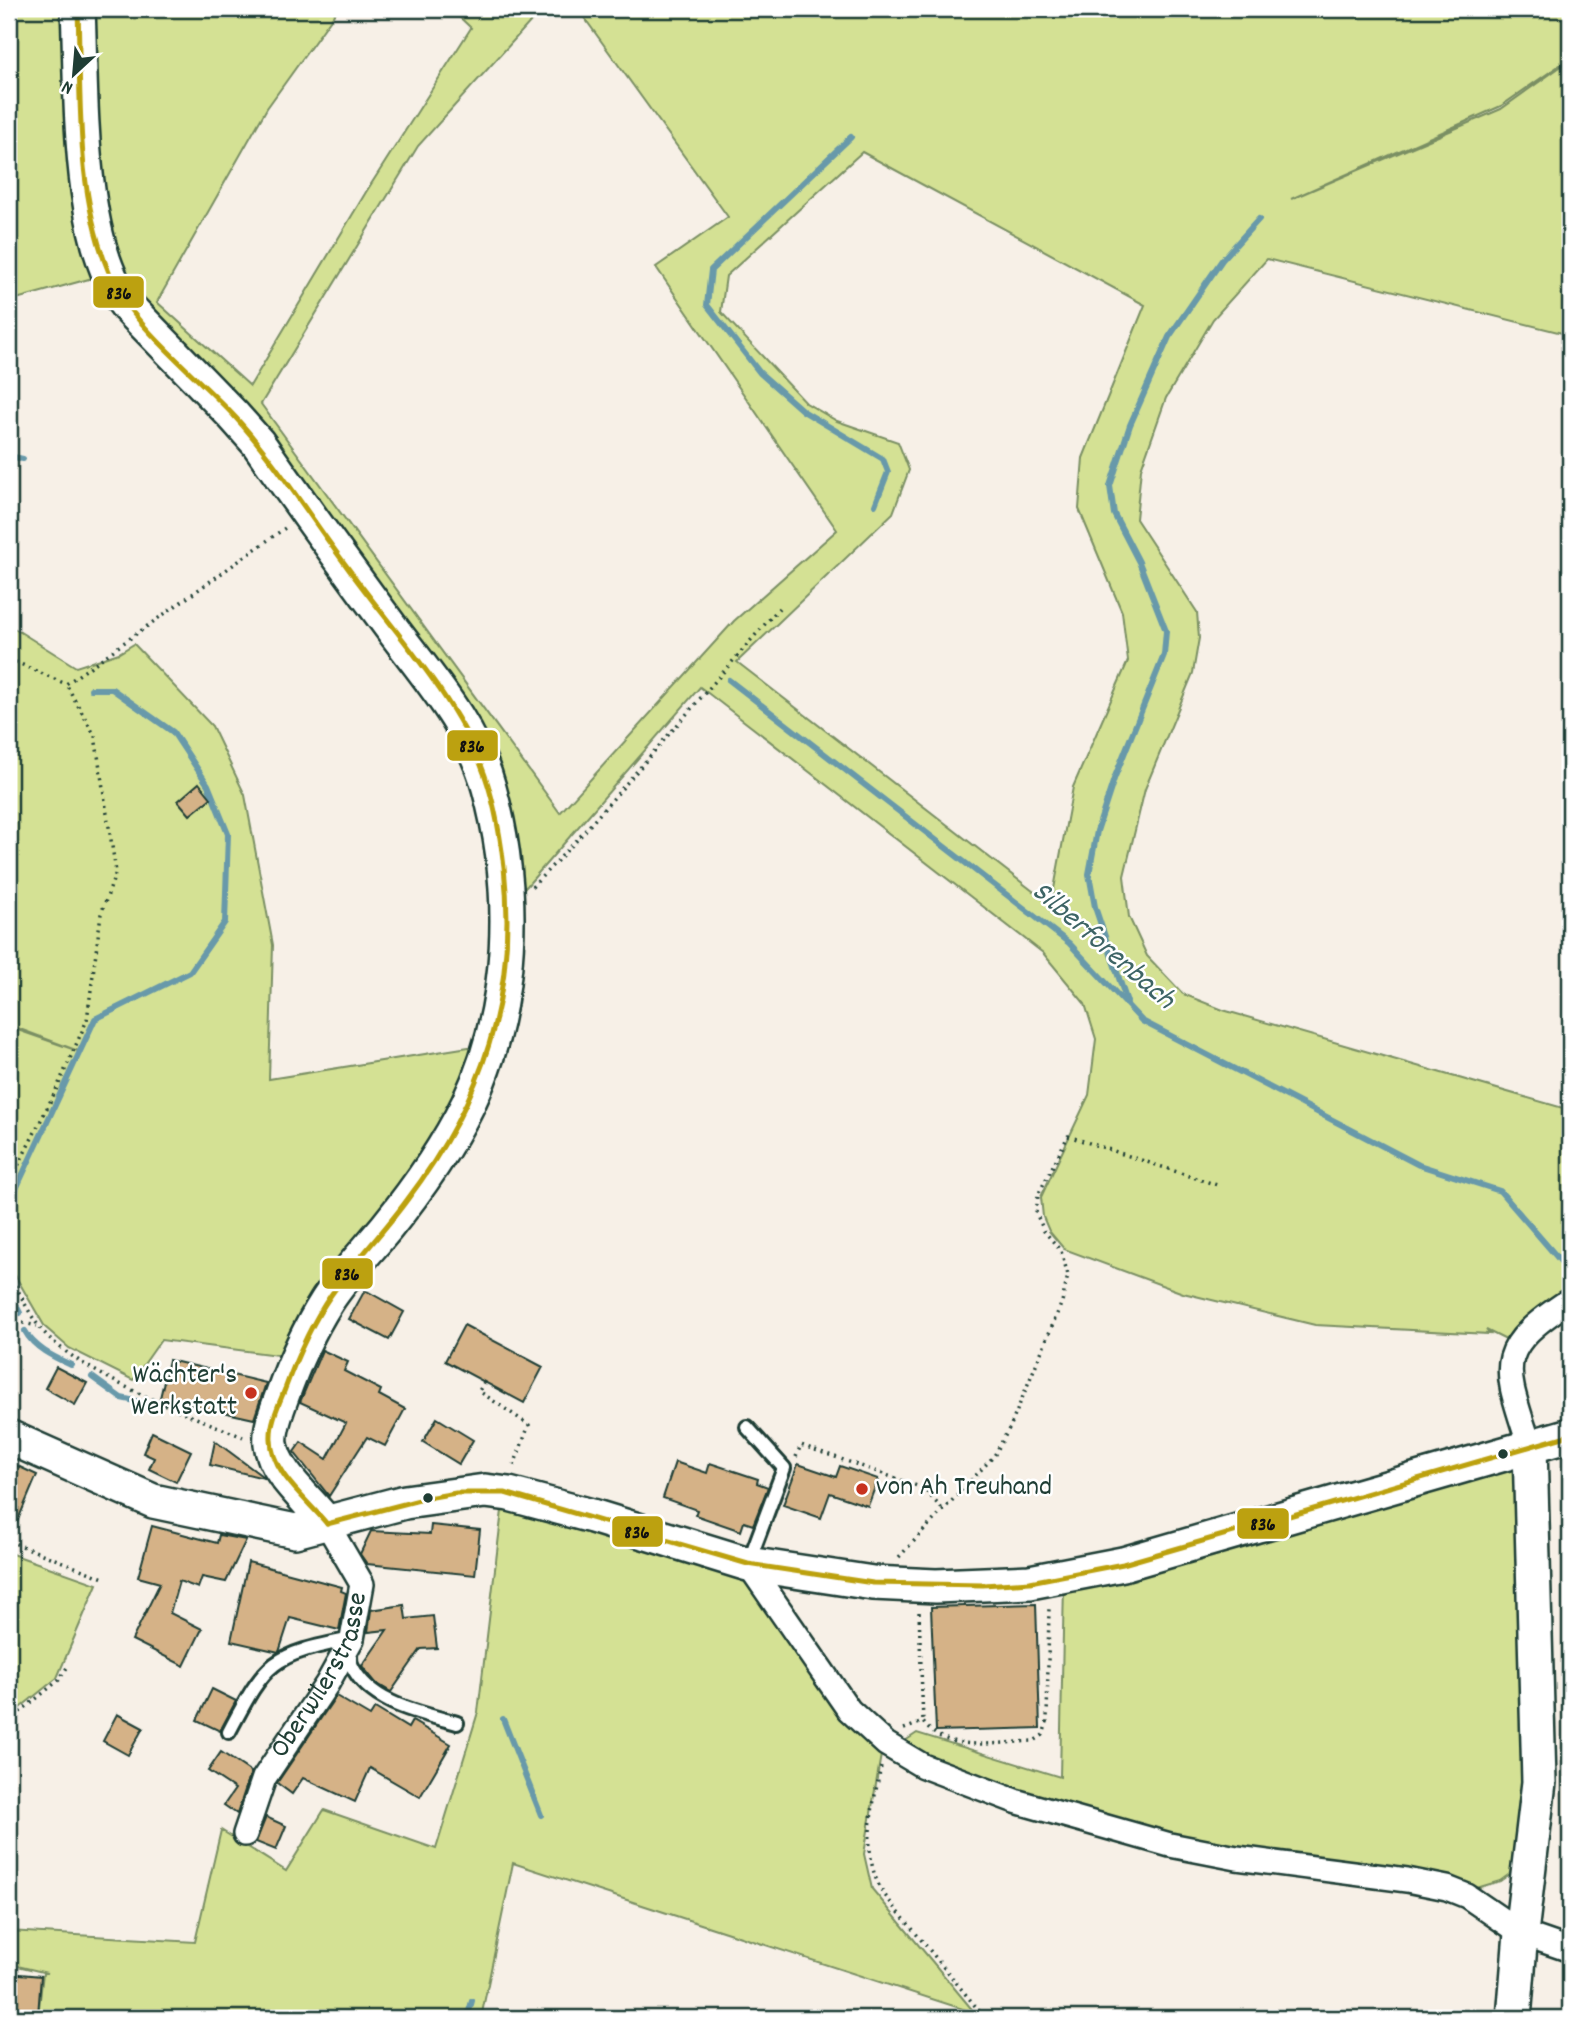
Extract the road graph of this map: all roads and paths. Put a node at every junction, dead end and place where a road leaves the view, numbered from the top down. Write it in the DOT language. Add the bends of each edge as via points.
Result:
graph roads {
  1 [pos="78,9"];
  2 [pos="306,512"];
  3 [pos="779,608"];
  4 [pos="9,659"];
  5 [pos="66,684"];
  6 [pos="506,901"];
  7 [pos="9,1184"];
  8 [pos="1217,1185"];
  9 [pos="9,1273"];
  10 [pos="1570,1300"];
  11 [pos="9,1320"];
  12 [pos="39,1326"];
  13 [pos="484,1382"];
  14 [pos="747,1427"];
  15 [pos="1570,1435"];
  16 [pos="9,1437"];
  17 [pos="272,1447"];
  18 [pos="1530,1447"];
  19 [pos="516,1461"];
  20 [pos="784,1468"];
  21 [pos="943,1511"];
  22 [pos="327,1524"];
  23 [pos="9,1541"];
  24 [pos="748,1564"];
  25 [pos="1049,1578"];
  26 [pos="106,1579"];
  27 [pos="873,1583"];
  28 [pos="918,1585"];
  29 [pos="352,1639"];
  30 [pos="68,1666"];
  31 [pos="9,1721"];
  32 [pos="923,1722"];
  33 [pos="457,1723"];
  34 [pos="229,1732"];
  35 [pos="883,1742"];
  36 [pos="245,1834"];
  37 [pos="1521,1933"];
  38 [pos="1570,1950"];
  39 [pos="985,2018"];
  40 [pos="1514,2018"];
  1 -- 2 [label="street" via="86,172 100,250 114,288 233,415"];
  2 -- 5 [label="path"];
  2 -- 6 [label="street" via="436,688 481,761 496,817"];
  3 -- 6 [label="path" via="577,840 525,894"];
  4 -- 5 [label="path"];
  5 -- 7 [label="path" via="94,736 116,872 102,914 87,1020"];
  6 -- 17 [label="street" via="506,959 498,1003 491,1040 468,1105 411,1194 314,1322 279,1403"];
  8 -- 21 [label="path" via="1068,1136 1038,1195 1036,1213 1061,1251 1068,1275 1062,1302 994,1456"];
  9 -- 12 [label="path"];
  10 -- 18 [label="street" via="1531,1325 1511,1361 1510,1382"];
  11 -- 12 [label="path"];
  12 -- 17 [label="path" via="65,1350 113,1379"];
  13 -- 19 [label="path" via="479,1391 529,1425"];
  14 -- 20 [label="lane"];
  15 -- 18 [label="street"];
  16 -- 22 [label="street" via="153,1501 295,1531"];
  17 -- 22 [label="street, Oberwilerstrasse" via="277,1464"];
  18 -- 25 [label="street" via="1123,1564"];
  18 -- 37 [label="street" via="1539,1782"];
  20 -- 21 [label="path" via="801,1445 923,1488"];
  20 -- 24 [label="lane"];
  21 -- 27 [label="path"];
  22 -- 24 [label="street" via="405,1502 495,1492"];
  22 -- 29 [label="street, Oberwilerstrasse" via="362,1584"];
  23 -- 26 [label="path"];
  24 -- 27 [label="street"];
  24 -- 35 [label="street" via="831,1687"];
  25 -- 28 [label="street"];
  25 -- 32 [label="path" via="1047,1722 1043,1735 1034,1741 957,1743 932,1734"];
  27 -- 28 [label="street"];
  28 -- 32 [label="path"];
  29 -- 33 [label="lane" via="350,1664 366,1685 398,1706"];
  29 -- 34 [label="lane" via="284,1657 264,1671"];
  29 -- 36 [label="street, Oberwilerstrasse" via="264,1778"];
  30 -- 31 [label="path" via="59,1680"];
  32 -- 35 [label="path"];
  35 -- 37 [label="street" via="923,1766 1015,1801 1170,1845 1447,1888 1467,1896"];
  35 -- 39 [label="path" via="870,1836 872,1876"];
  37 -- 38 [label="street"];
  37 -- 40 [label="street"];
}
